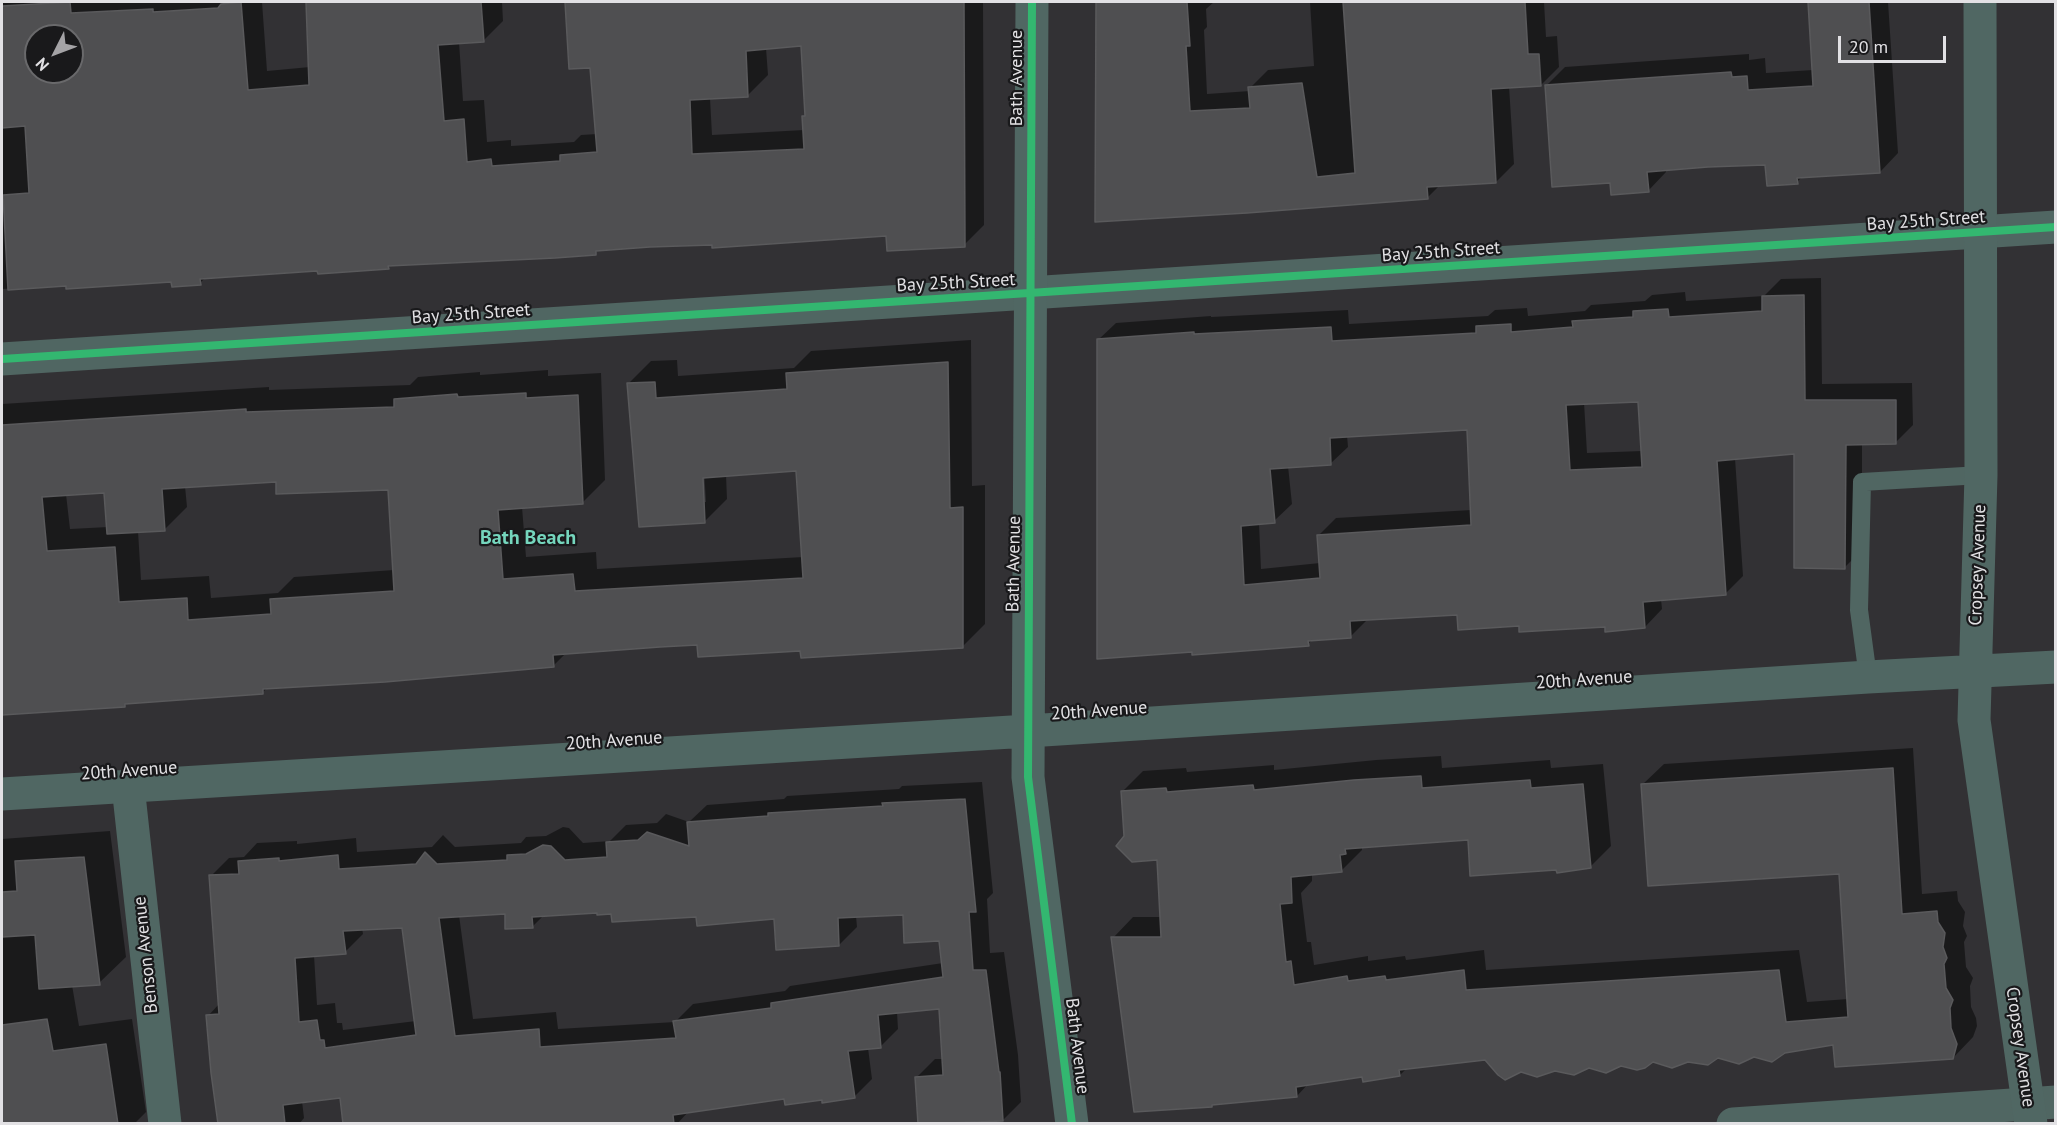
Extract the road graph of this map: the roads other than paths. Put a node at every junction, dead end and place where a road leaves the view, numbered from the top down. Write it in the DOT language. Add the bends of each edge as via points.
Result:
graph roads {
  1 [pos="1032,2"];
  2 [pos="1980,2"];
  3 [pos="2055,227"];
  4 [pos="1981,232"];
  5 [pos="1031,294"];
  6 [pos="2,358"];
  7 [pos="1981,475"];
  8 [pos="2055,667"];
  9 [pos="1975,671"];
  10 [pos="1868,677"];
  11 [pos="1028,731"];
  12 [pos="128,786"];
  13 [pos="2,794"];
  14 [pos="2038,1110"];
  15 [pos="165,1124"];
  16 [pos="1072,1124"];
  17 [pos="1733,1124"];
  1 -- 5 [label="street, Bath Avenue"];
  2 -- 4 [label="street, Cropsey Avenue"];
  3 -- 4 [label="street, Bay 25th Street"];
  4 -- 5 [label="street, Bay 25th Street"];
  4 -- 7 [label="street, Cropsey Avenue"];
  5 -- 6 [label="street, Bay 25th Street"];
  5 -- 11 [label="street, Bath Avenue"];
  7 -- 9 [label="street, Cropsey Avenue"];
  7 -- 10 [label="lane" via="1862,482 1859,610"];
  8 -- 9 [label="street, 20th Avenue"];
  9 -- 10 [label="street, 20th Avenue"];
  9 -- 14 [label="street, Cropsey Avenue" via="1974,720"];
  10 -- 11 [label="street, 20th Avenue"];
  11 -- 12 [label="street, 20th Avenue"];
  11 -- 16 [label="street, Bath Avenue" via="1028,777"];
  12 -- 13 [label="street, 20th Avenue"];
  12 -- 15 [label="street, Benson Avenue"];
  14 -- 17 [label="street"];
}
